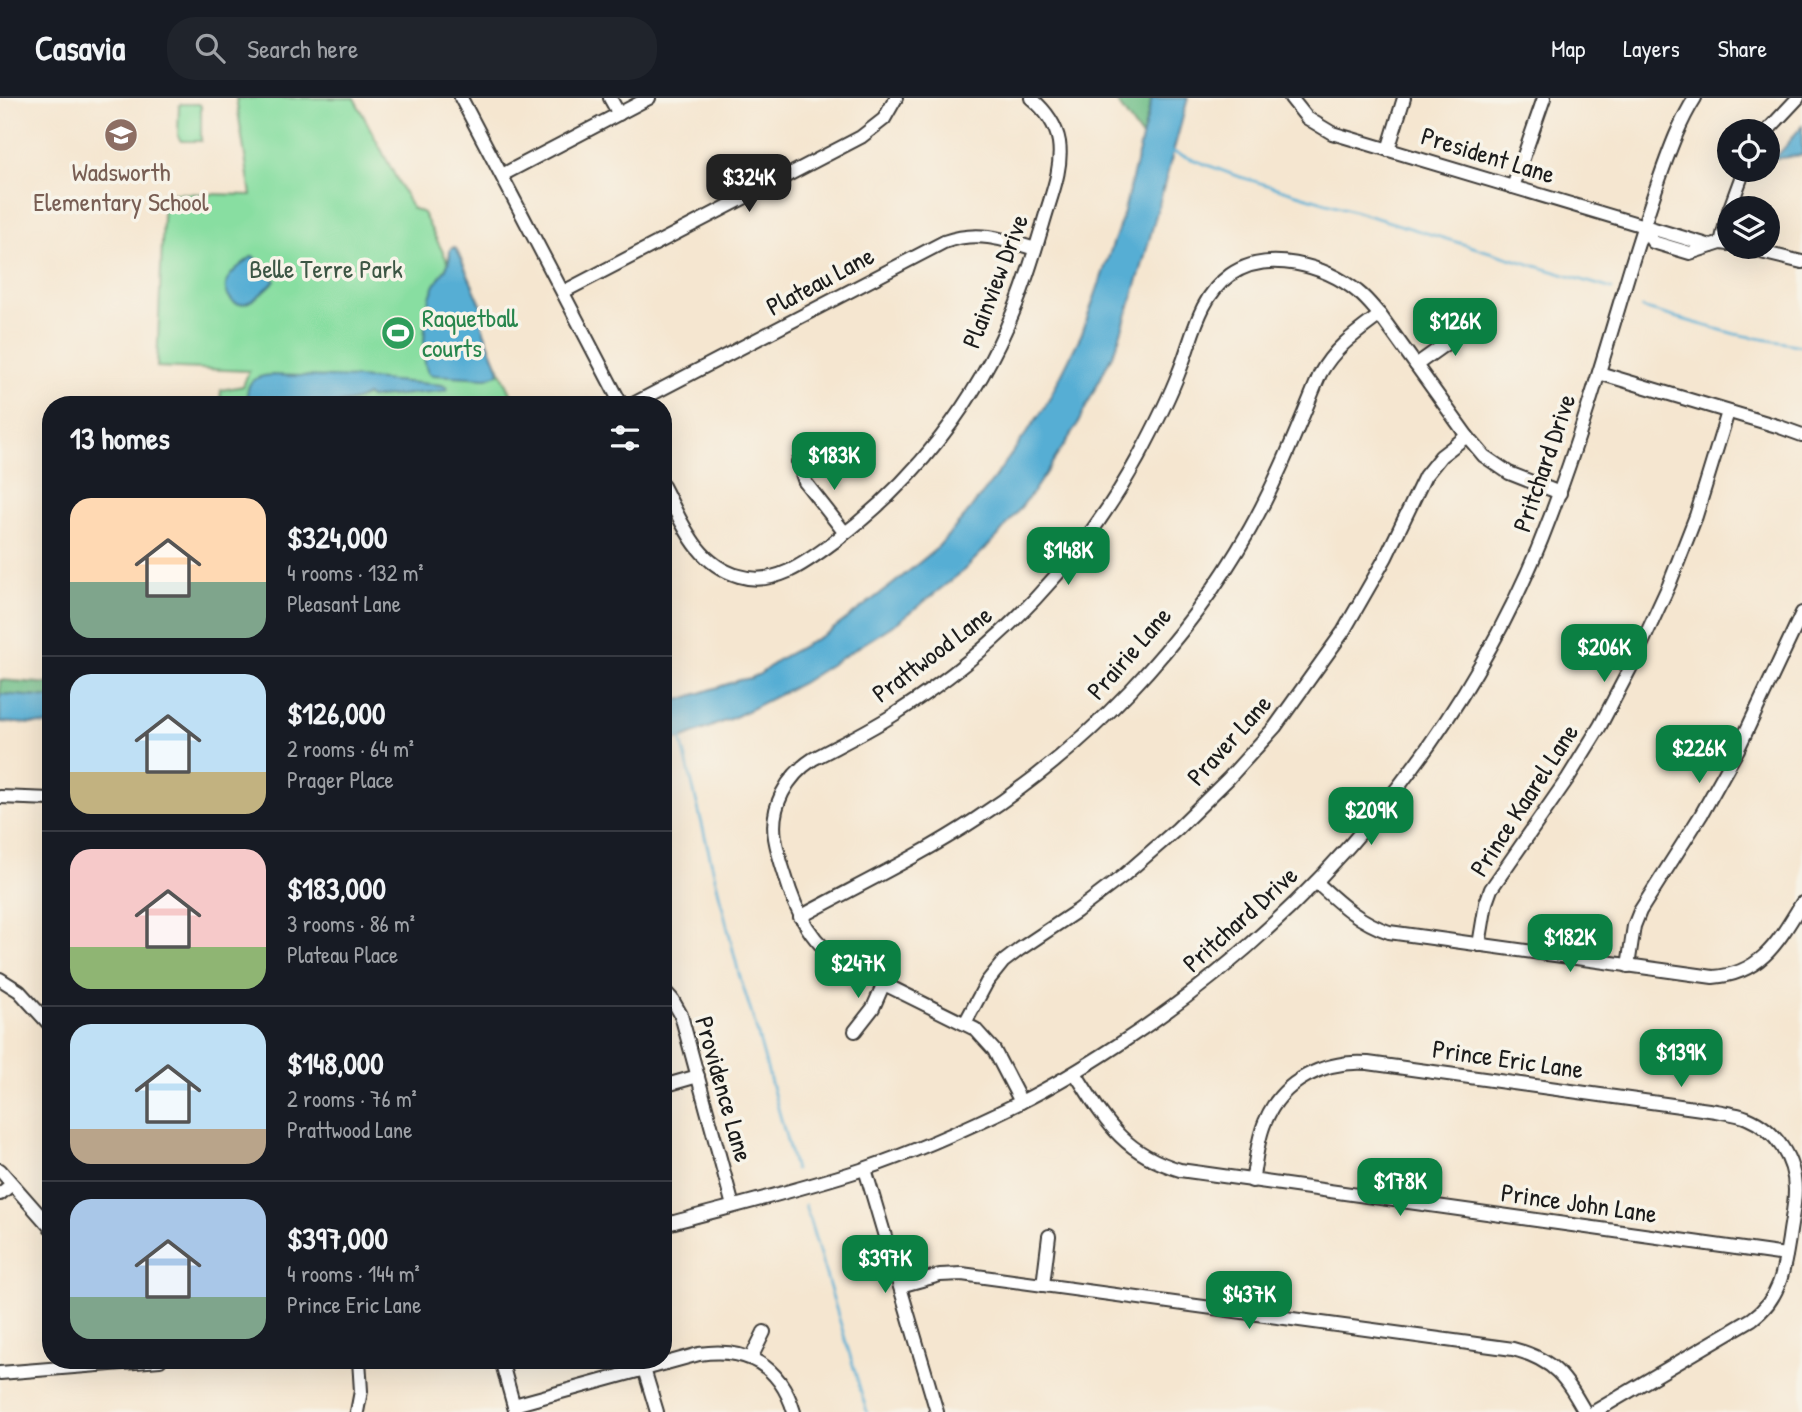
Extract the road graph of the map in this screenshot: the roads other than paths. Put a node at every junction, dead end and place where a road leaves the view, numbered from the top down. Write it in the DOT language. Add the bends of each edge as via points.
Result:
graph roads {
  1 [pos="461,98"];
  2 [pos="610,98"];
  3 [pos="649,98"];
  4 [pos="896,98"];
  5 [pos="1031,98"];
  6 [pos="1291,98"];
  7 [pos="1404,98"];
  8 [pos="1544,98"];
  9 [pos="1695,98"];
  10 [pos="1798,98"];
  11 [pos="619,114"];
  12 [pos="1777,119"];
  13 [pos="1388,149"];
  14 [pos="502,175"];
  15 [pos="1513,187"];
  16 [pos="1643,226"];
  17 [pos="1717,243"];
  18 [pos="1035,249"];
  19 [pos="1780,257"];
  20 [pos="1802,262"];
  21 [pos="563,292"];
  22 [pos="1380,315"];
  23 [pos="1464,323"];
  24 [pos="1416,365"];
  25 [pos="1599,373"];
  26 [pos="617,396"];
  27 [pos="648,396"];
  28 [pos="1728,412"];
  29 [pos="1802,435"];
  30 [pos="1467,436"];
  31 [pos="798,462"];
  32 [pos="1560,493"];
  33 [pos="672,503"];
  34 [pos="845,533"];
  35 [pos="1802,613"];
  36 [pos="0,797"];
  37 [pos="42,799"];
  38 [pos="1316,882"];
  39 [pos="1802,903"];
  40 [pos="800,917"];
  41 [pos="1479,945"];
  42 [pos="1628,966"];
  43 [pos="0,979"];
  44 [pos="884,983"];
  45 [pos="672,999"];
  46 [pos="42,1016"];
  47 [pos="965,1023"];
  48 [pos="855,1031"];
  49 [pos="1075,1073"];
  50 [pos="698,1076"];
  51 [pos="672,1083"];
  52 [pos="1021,1102"];
  53 [pos="865,1169"];
  54 [pos="0,1170"];
  55 [pos="1252,1181"];
  56 [pos="12,1184"];
  57 [pos="0,1194"];
  58 [pos="733,1206"];
  59 [pos="42,1218"];
  60 [pos="672,1223"];
  61 [pos="1049,1236"];
  62 [pos="1786,1255"];
  63 [pos="1043,1285"];
  64 [pos="900,1286"];
  65 [pos="764,1332"];
  66 [pos="751,1358"];
  67 [pos="672,1362"];
  68 [pos="45,1369"];
  69 [pos="359,1369"];
  70 [pos="504,1369"];
  71 [pos="644,1369"];
  72 [pos="0,1373"];
  73 [pos="515,1408"];
  74 [pos="357,1412"];
  75 [pos="657,1412"];
  76 [pos="794,1412"];
  77 [pos="937,1412"];
  78 [pos="1585,1412"];
  79 [pos="1594,1412"];
  1 -- 14 [label="street"];
  2 -- 11 [label="street"];
  3 -- 11 [label="street"];
  4 -- 21 [label="street" via="884,119 861,136"];
  5 -- 18 [label="street, Plainview Drive" via="1053,125 1059,152"];
  6 -- 13 [label="street, President Lane" via="1307,118 1324,129"];
  7 -- 13 [label="street"];
  8 -- 15 [label="street"];
  9 -- 16 [label="street, Pritchard Drive" via="1674,138"];
  10 -- 12 [label="street"];
  11 -- 14 [label="street"];
  13 -- 15 [label="street, President Lane"];
  14 -- 21 [label="street"];
  15 -- 16 [label="street, President Lane"];
  16 -- 17 [label="street, President Lane"];
  16 -- 25 [label="street, Pritchard Drive"];
  18 -- 27 [label="street, Plateau Lane" via="978,235 944,242"];
  18 -- 34 [label="street, Plainview Drive" via="1007,326 967,401 909,476"];
  19 -- 20 [label="street"];
  21 -- 26 [label="street"];
  22 -- 24 [label="street, Prattwood Lane"];
  22 -- 40 [label="street, Prairie Lane" via="1328,360 1281,468 1242,542 1199,607 1128,692 1039,774 977,819"];
  22 -- 40 [label="street, Prattwood Lane" via="1352,287 1295,263 1249,265 1218,286 1200,312 1179,372 1137,459 1096,525 1051,582 944,680 808,763 787,784 776,809 775,838"];
  23 -- 24 [label="street" via="1451,340"];
  24 -- 30 [label="street, Prattwood Lane"];
  25 -- 28 [label="street"];
  25 -- 32 [label="street, Pritchard Drive"];
  28 -- 29 [label="street"];
  28 -- 41 [label="street, Prince Kaarel Lane" via="1696,516 1653,624 1588,746 1491,889"];
  30 -- 32 [label="street, Prattwood Lane" via="1503,470"];
  30 -- 47 [label="street, Praver Lane" via="1425,476 1343,632 1275,727 1177,829 1077,911 1003,962"];
  31 -- 34 [label="street" via="806,482"];
  32 -- 38 [label="street, Pritchard Drive" via="1498,633 1434,739 1366,827"];
  33 -- 34 [label="street, Plainview Drive" via="700,551 718,567 740,576 786,573"];
  35 -- 42 [label="street" via="1738,749 1640,911"];
  36 -- 37 [label="street"];
  38 -- 41 [label="street" via="1354,916 1373,926"];
  38 -- 49 [label="street, Pritchard Drive" via="1230,963"];
  39 -- 42 [label="street" via="1774,947 1738,972 1713,977"];
  40 -- 44 [label="street, Prattwood Lane" via="831,955"];
  41 -- 42 [label="street"];
  43 -- 46 [label="street" via="19,991"];
  44 -- 47 [label="street, Prattwood Lane"];
  44 -- 48 [label="street" via="873,1008"];
  45 -- 50 [label="street, Providence Lane"];
  47 -- 52 [label="street, Prattwood Lane" via="994,1050"];
  49 -- 52 [label="street, Pritchard Drive"];
  49 -- 55 [label="street, Prince John Lane" via="1108,1125 1141,1153 1180,1170"];
  50 -- 51 [label="street"];
  50 -- 58 [label="street, Providence Lane"];
  52 -- 53 [label="street, Pritchard Drive"];
  53 -- 58 [label="street, Pritchard Drive"];
  53 -- 64 [label="street"];
  54 -- 56 [label="street"];
  55 -- 62 [label="street, Prince John Lane"];
  55 -- 62 [label="street, Prince Eric Lane" via="1263,1125 1276,1102 1301,1079 1339,1064 1368,1063 1688,1107 1749,1119 1785,1151 1795,1186"];
  56 -- 57 [label="street"];
  56 -- 59 [label="street"];
  58 -- 60 [label="street, Pritchard Drive"];
  61 -- 63 [label="street"];
  62 -- 79 [label="street, Prince Eric Lane" via="1777,1289 1758,1315"];
  63 -- 64 [label="street" via="954,1273"];
  63 -- 78 [label="street" via="1513,1349 1554,1368"];
  64 -- 77 [label="street"];
  65 -- 66 [label="street"];
  66 -- 67 [label="street" via="709,1353"];
  66 -- 76 [label="street" via="780,1381"];
  68 -- 72 [label="street"];
  69 -- 74 [label="street"];
  70 -- 73 [label="street"];
  71 -- 73 [label="street"];
  71 -- 75 [label="street"];
}
